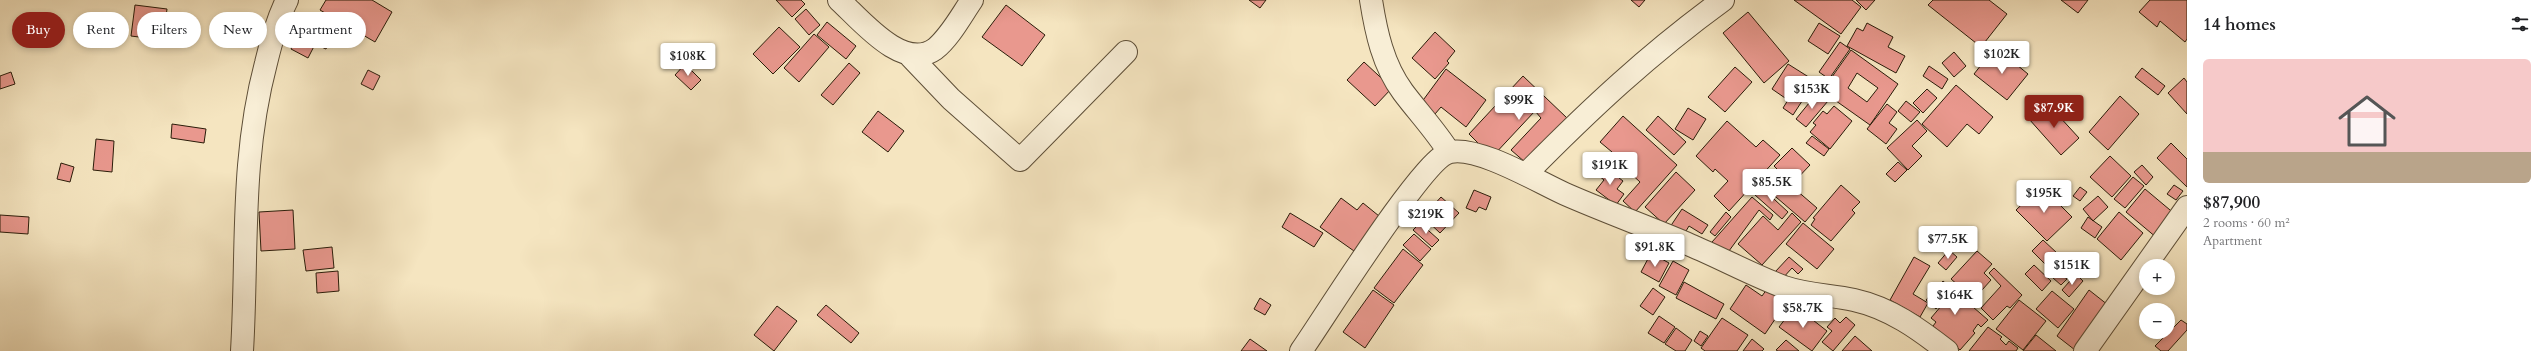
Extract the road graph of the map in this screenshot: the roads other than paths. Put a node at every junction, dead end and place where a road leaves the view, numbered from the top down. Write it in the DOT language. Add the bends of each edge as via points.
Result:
graph roads {
  1 [pos="287,0"];
  2 [pos="839,0"];
  3 [pos="972,0"];
  4 [pos="1371,0"];
  5 [pos="1723,0"];
  6 [pos="1126,52"];
  7 [pos="910,56"];
  8 [pos="1449,152"];
  9 [pos="1526,174"];
  10 [pos="2187,207"];
  11 [pos="242,351"];
  12 [pos="1301,351"];
  13 [pos="1947,351"];
  14 [pos="2085,351"];
  1 -- 11 [label="street" via="272,40 252,134 246,188"];
  2 -- 7 [label="street" via="889,44"];
  3 -- 7 [label="street" via="947,36 934,48 924,54"];
  4 -- 8 [label="street" via="1379,42 1389,68"];
  5 -- 9 [label="street" via="1608,92"];
  6 -- 7 [label="street" via="1020,160 951,98"];
  8 -- 9 [label="street" via="1495,161"];
  8 -- 12 [label="street" via="1433,164 1421,178 1367,252"];
  9 -- 13 [label="street" via="1564,194 1719,257 1797,292 1858,301 1889,312"];
  10 -- 14 [label="street"];
}
